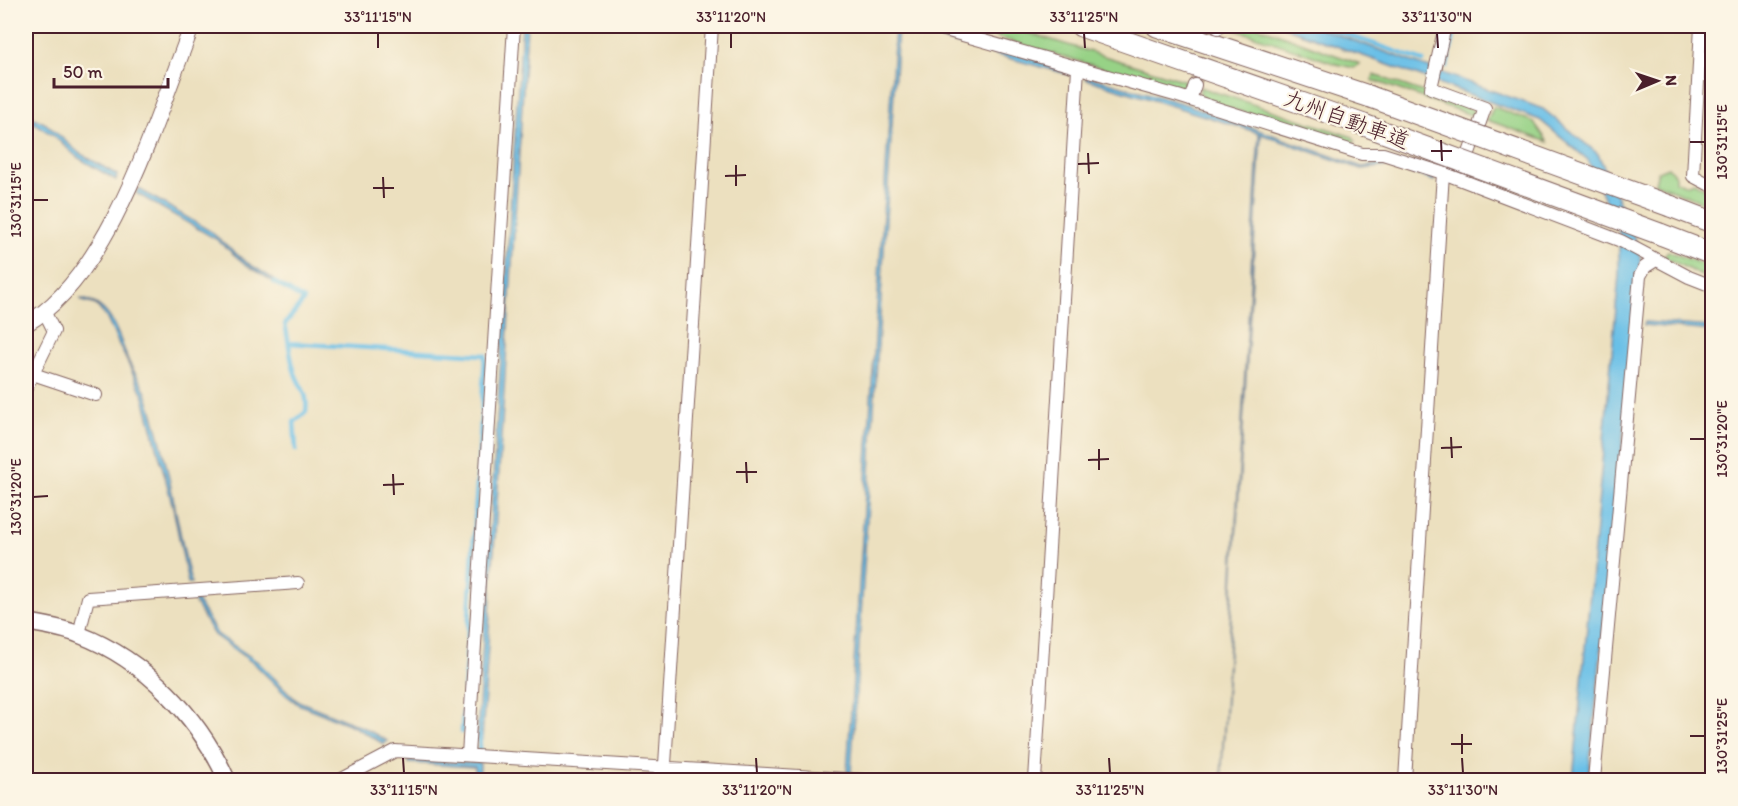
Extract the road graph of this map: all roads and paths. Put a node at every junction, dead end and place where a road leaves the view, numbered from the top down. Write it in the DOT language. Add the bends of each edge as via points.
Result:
graph roads {
  1 [pos="192,26"];
  2 [pos="514,26"];
  3 [pos="712,26"];
  4 [pos="931,26"];
  5 [pos="1081,26"];
  6 [pos="1157,26"];
  7 [pos="1444,26"];
  8 [pos="1701,26"];
  9 [pos="1078,68"];
  10 [pos="1195,85"];
  11 [pos="1190,100"];
  12 [pos="1443,173"];
  13 [pos="1459,180"];
  14 [pos="1713,186"];
  15 [pos="1713,222"];
  16 [pos="1713,254"];
  17 [pos="1656,260"];
  18 [pos="1713,286"];
  19 [pos="45,313"];
  20 [pos="26,324"];
  21 [pos="33,374"];
  22 [pos="26,388"];
  23 [pos="96,395"];
  24 [pos="298,583"];
  25 [pos="26,622"];
  26 [pos="79,634"];
  27 [pos="468,755"];
  28 [pos="664,774"];
  29 [pos="227,780"];
  30 [pos="340,780"];
  31 [pos="864,780"];
  32 [pos="1035,780"];
  33 [pos="1405,780"];
  34 [pos="1594,780"];
  1 -- 19 [label="street" via="123,199 102,241 76,279"];
  2 -- 27 [label="street"];
  3 -- 28 [label="street"];
  4 -- 9 [label="street"];
  5 -- 16 [label="highway, 九州自動車道, bridge"];
  6 -- 15 [label="highway, 九州自動車道, bridge" via="1371,97"];
  7 -- 13 [label="street" via="1431,88 1485,108"];
  8 -- 14 [label="street" via="1693,176"];
  9 -- 11 [label="street"];
  9 -- 32 [label="street"];
  10 -- 11 [label="street"];
  11 -- 12 [label="street" via="1362,154 1383,154"];
  12 -- 13 [label="street"];
  12 -- 33 [label="street"];
  13 -- 17 [label="street" via="1621,241"];
  17 -- 18 [label="street"];
  17 -- 34 [label="street" via="1640,276"];
  19 -- 20 [label="street"];
  19 -- 21 [label="street" via="54,331"];
  21 -- 22 [label="street"];
  21 -- 23 [label="street"];
  24 -- 26 [label="street" via="88,598"];
  25 -- 26 [label="main road"];
  26 -- 29 [label="main road" via="120,655 160,684 192,722"];
  27 -- 28 [label="street"];
  27 -- 30 [label="street" via="395,751"];
  28 -- 31 [label="street"];
}
